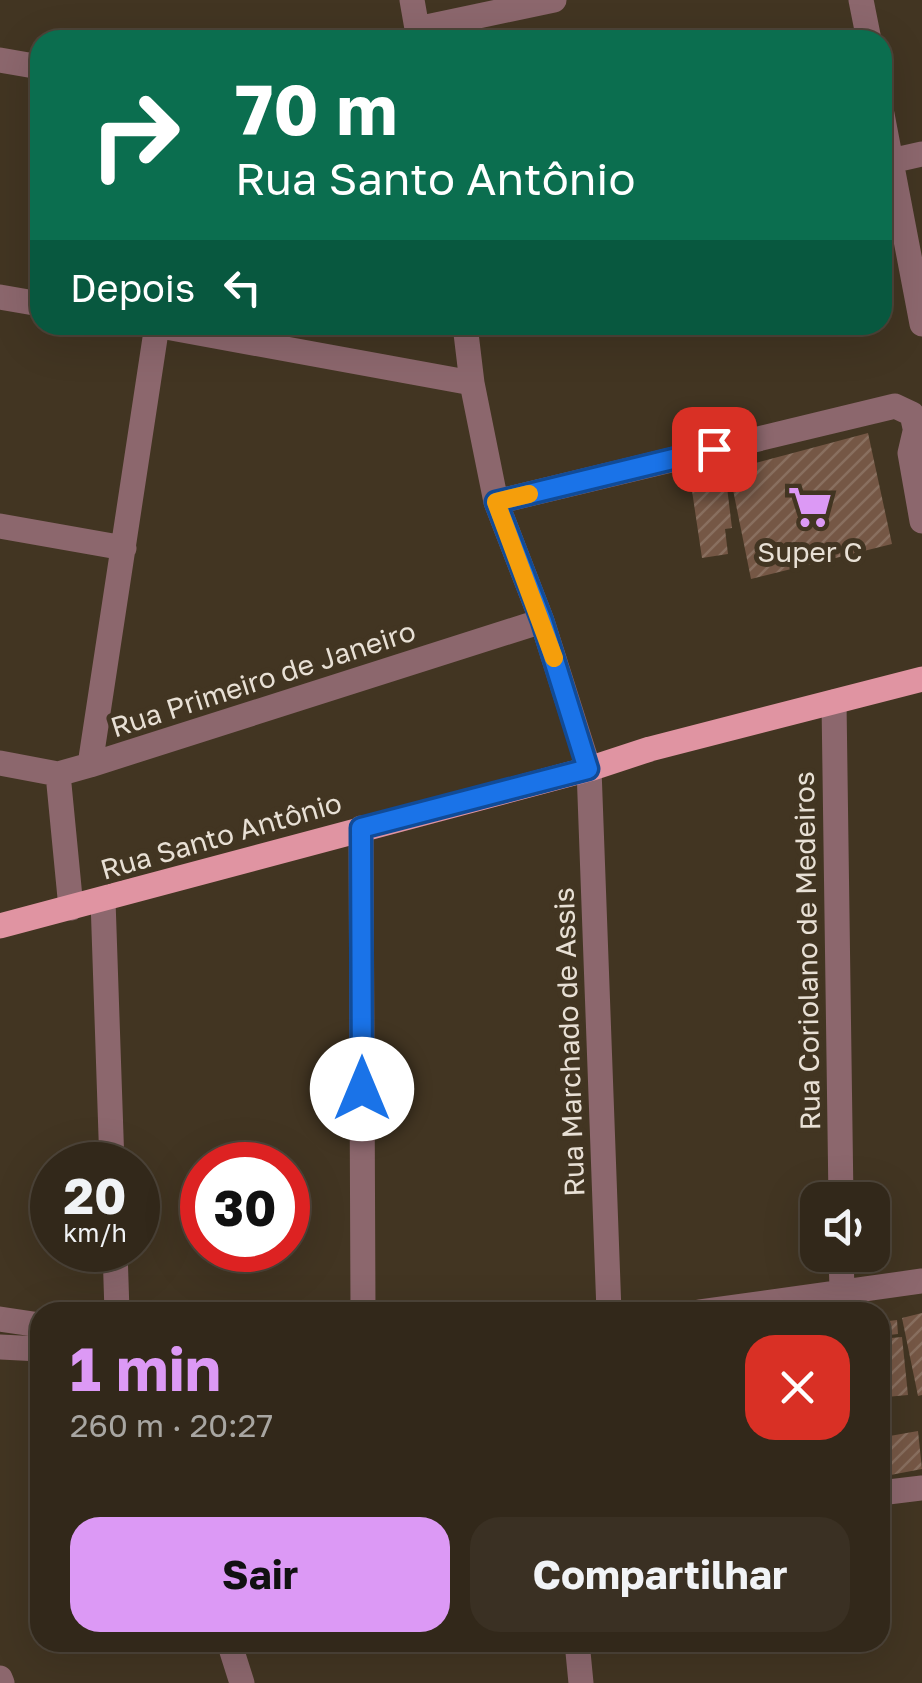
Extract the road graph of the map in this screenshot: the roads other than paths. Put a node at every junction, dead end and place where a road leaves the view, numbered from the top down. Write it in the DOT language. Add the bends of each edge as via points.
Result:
graph roads {
  1 [pos="412,0"];
  2 [pos="554,0"];
  3 [pos="862,0"];
  4 [pos="417,30"];
  5 [pos="434,30"];
  6 [pos="867,30"];
  7 [pos="0,60"];
  8 [pos="30,65"];
  9 [pos="922,154"];
  10 [pos="892,161"];
  11 [pos="892,185"];
  12 [pos="0,297"];
  13 [pos="30,302"];
  14 [pos="922,324"];
  15 [pos="155,335"];
  16 [pos="210,335"];
  17 [pos="467,335"];
  18 [pos="472,383"];
  19 [pos="920,427"];
  20 [pos="496,502"];
  21 [pos="922,521"];
  22 [pos="0,526"];
  23 [pos="124,548"];
  24 [pos="542,621"];
  25 [pos="922,679"];
  26 [pos="834,702"];
  27 [pos="0,763"];
  28 [pos="90,765"];
  29 [pos="588,769"];
  30 [pos="58,774"];
  31 [pos="361,828"];
  32 [pos="104,900"];
  33 [pos="70,908"];
  34 [pos="0,926"];
  35 [pos="111,1142"];
  36 [pos="840,1182"];
  37 [pos="115,1272"];
  38 [pos="842,1272"];
  39 [pos="922,1281"];
  40 [pos="842,1290"];
  41 [pos="116,1302"];
  42 [pos="363,1302"];
  43 [pos="609,1302"];
  44 [pos="765,1302"];
  45 [pos="0,1320"];
  46 [pos="30,1324"];
  47 [pos="0,1347"];
  48 [pos="30,1348"];
  49 [pos="922,1488"];
  50 [pos="890,1492"];
  51 [pos="231,1652"];
  52 [pos="578,1652"];
  53 [pos="242,1683"];
  54 [pos="581,1683"];
  1 -- 4 [label="street"];
  2 -- 5 [label="street"];
  3 -- 6 [label="street"];
  7 -- 8 [label="street"];
  9 -- 10 [label="street"];
  11 -- 14 [label="street"];
  12 -- 13 [label="street"];
  15 -- 23 [label="street"];
  16 -- 18 [label="street"];
  17 -- 18 [label="street, Rua Marchado de Assis"];
  18 -- 20 [label="street, Rua Marchado de Assis"];
  19 -- 20 [label="street" via="895,406"];
  19 -- 21 [label="street" via="910,453"];
  20 -- 24 [label="street, Rua Marchado de Assis"];
  22 -- 23 [label="street"];
  23 -- 28 [label="street"];
  24 -- 28 [label="street, Rua Primeiro de Janeiro"];
  24 -- 29 [label="street, Rua Marchado de Assis"];
  25 -- 26 [label="main road, Rua Santo Antônio"];
  26 -- 29 [label="main road, Rua Santo Antônio"];
  26 -- 36 [label="street, Rua Coriolano de Medeiros"];
  27 -- 30 [label="street, Rua Primeiro de Janeiro"];
  28 -- 30 [label="street, Rua Primeiro de Janeiro"];
  29 -- 31 [label="main road, Rua Santo Antônio"];
  29 -- 43 [label="street, Rua Marchado de Assis"];
  30 -- 33 [label="street"];
  31 -- 32 [label="main road, Rua Santo Antônio"];
  31 -- 42 [label="street"];
  32 -- 33 [label="main road, Rua Santo Antônio"];
  32 -- 35 [label="street"];
  33 -- 34 [label="main road, Rua Santo Antônio"];
  37 -- 41 [label="street"];
  38 -- 40 [label="street"];
  39 -- 40 [label="street"];
  40 -- 44 [label="street"];
  45 -- 46 [label="street"];
  47 -- 48 [label="street"];
  49 -- 50 [label="street"];
  51 -- 53 [label="street"];
  52 -- 54 [label="street"];
}
